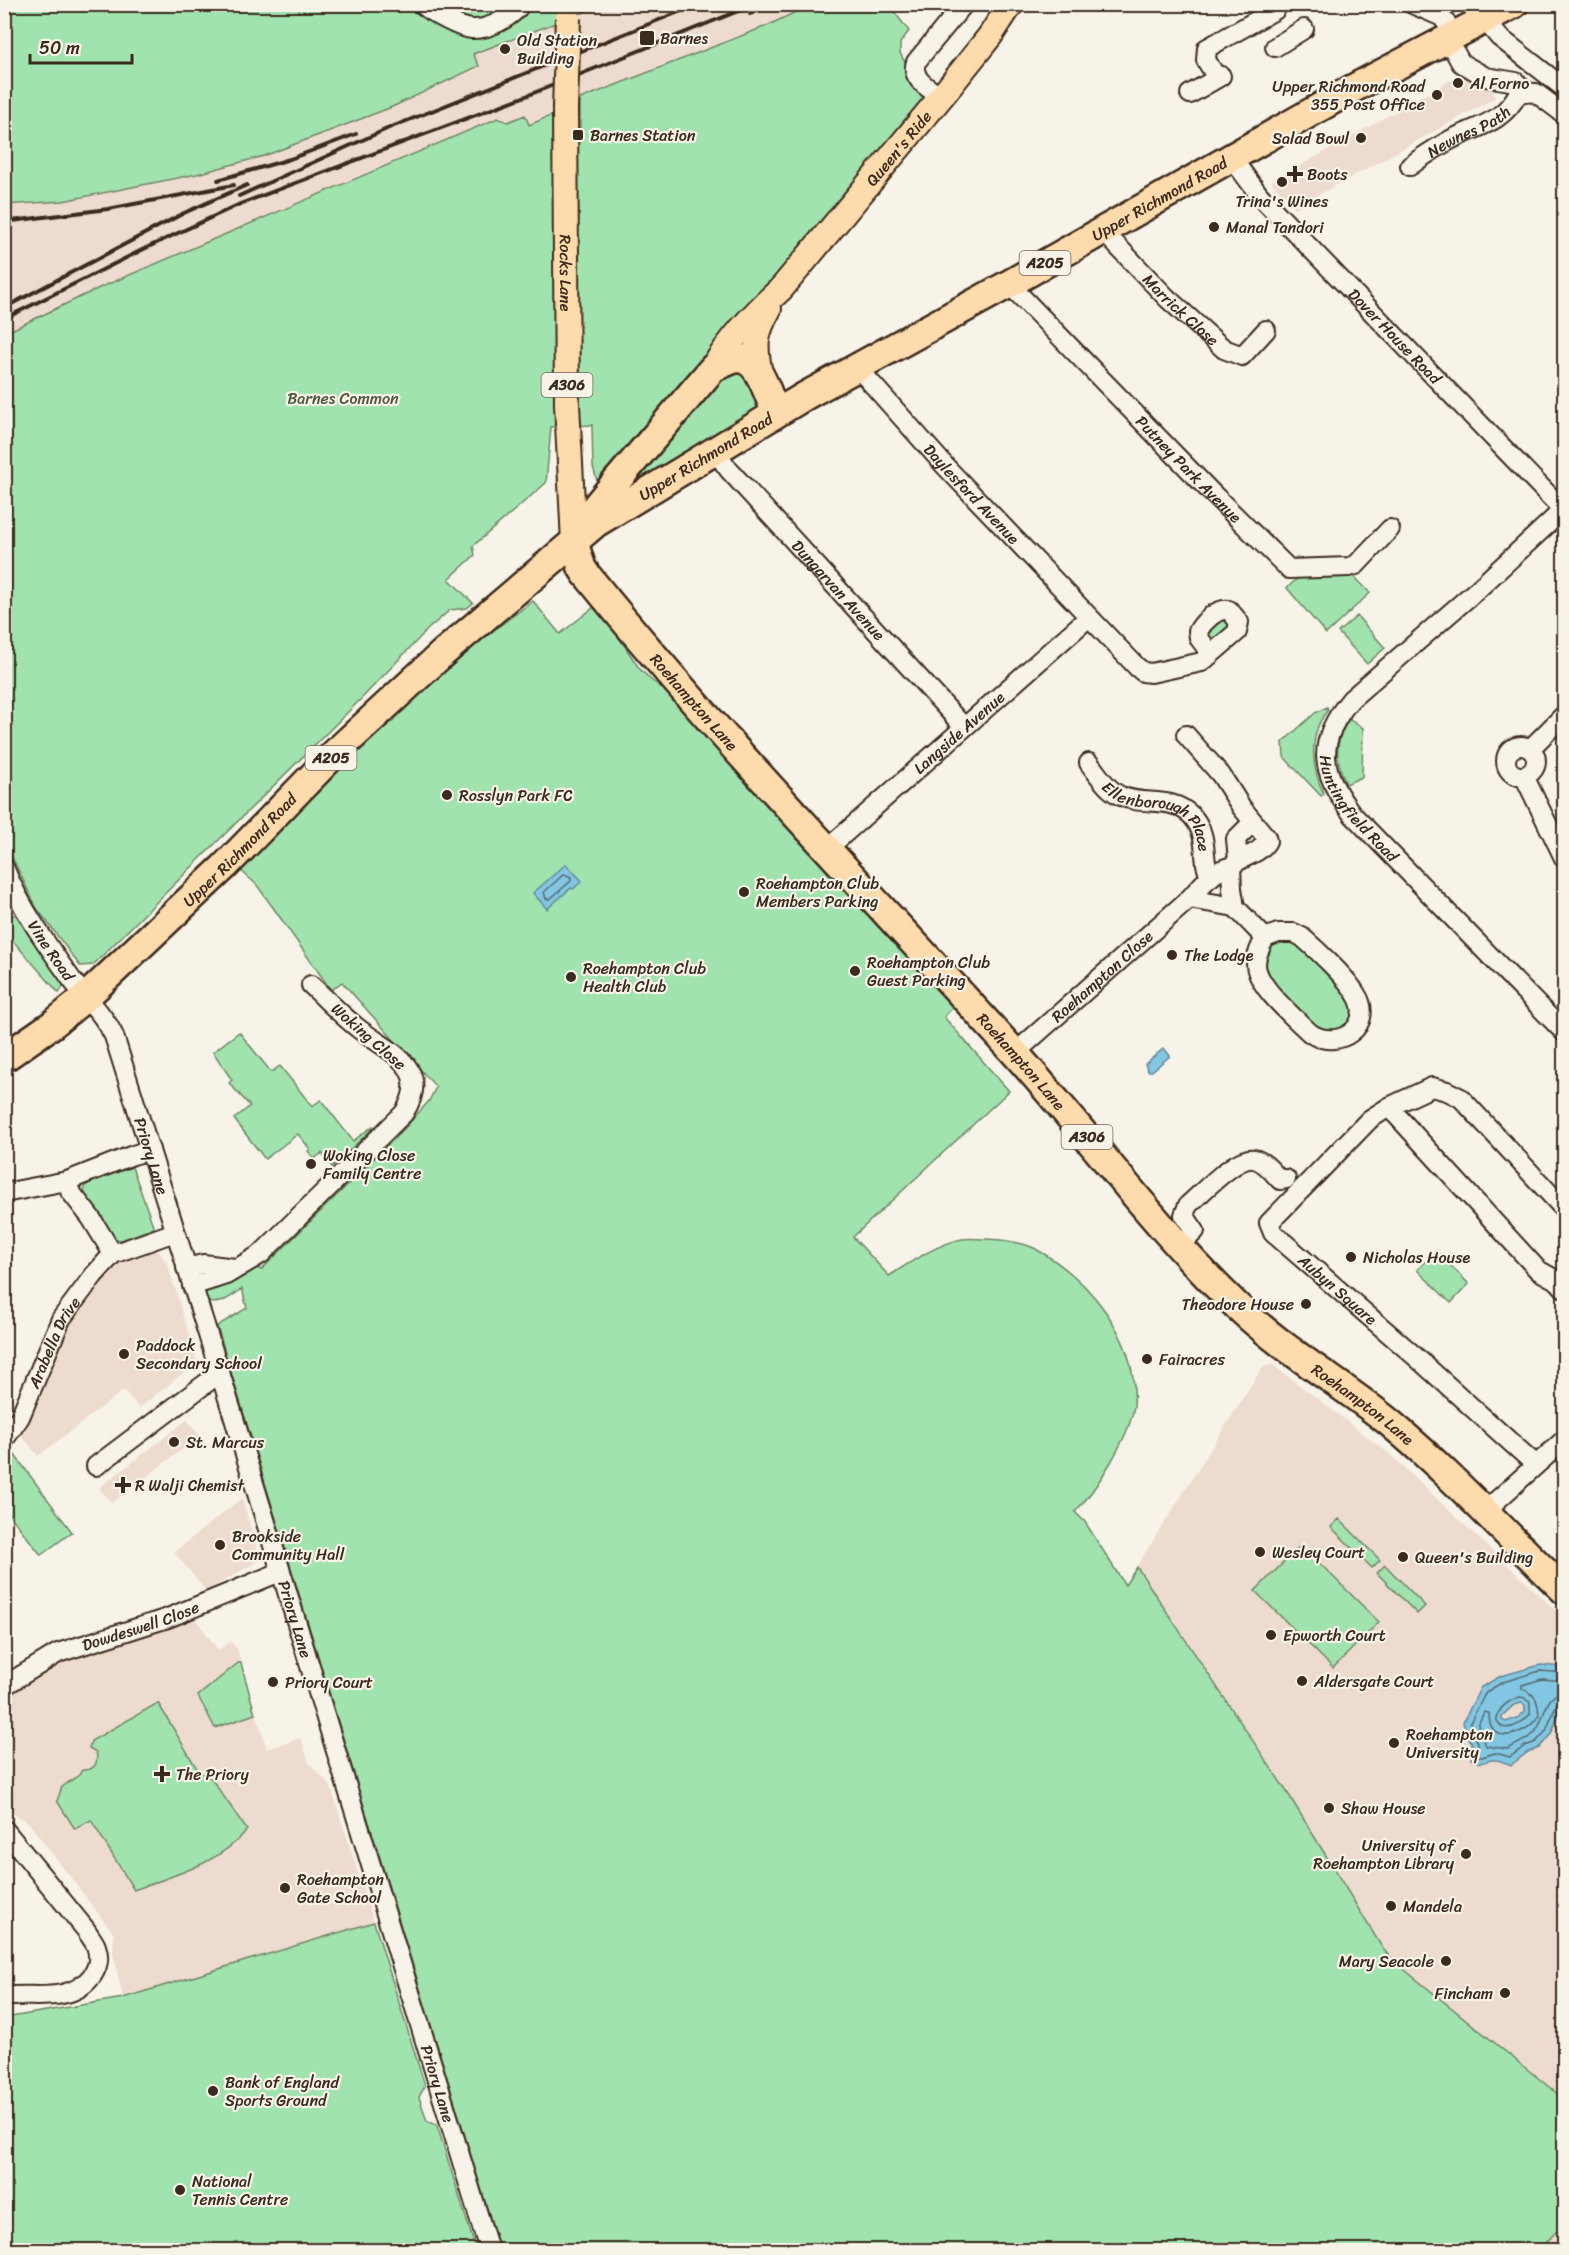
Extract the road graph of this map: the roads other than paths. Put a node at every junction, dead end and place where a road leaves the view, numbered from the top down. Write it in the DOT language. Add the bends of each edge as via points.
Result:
graph roads {
  1 [pos="422,4"];
  2 [pos="521,4"];
  3 [pos="964,4"];
  4 [pos="1011,4"];
  5 [pos="1412,4"];
  6 [pos="1514,4"];
  7 [pos="1277,7"];
  8 [pos="568,11"];
  9 [pos="1485,20"];
  10 [pos="1451,37"];
  11 [pos="1275,47"];
  12 [pos="1564,88"];
  13 [pos="1519,92"];
  14 [pos="1190,94"];
  15 [pos="941,97"];
  16 [pos="1564,114"];
  17 [pos="1231,157"];
  18 [pos="1410,166"];
  19 [pos="1102,230"];
  20 [pos="1009,284"];
  21 [pos="781,289"];
  22 [pos="1266,330"];
  23 [pos="857,367"];
  24 [pos="713,368"];
  25 [pos="760,373"];
  26 [pos="776,413"];
  27 [pos="715,451"];
  28 [pos="1564,510"];
  29 [pos="1390,529"];
  30 [pos="574,542"];
  31 [pos="1089,617"];
  32 [pos="1211,654"];
  33 [pos="1564,715"];
  34 [pos="963,728"];
  35 [pos="1186,735"];
  36 [pos="1089,763"];
  37 [pos="1253,822"];
  38 [pos="827,849"];
  39 [pos="1564,858"];
  40 [pos="1234,863"];
  41 [pos="4,867"];
  42 [pos="1211,877"];
  43 [pos="1189,899"];
  44 [pos="12,902"];
  45 [pos="1235,907"];
  46 [pos="1265,938"];
  47 [pos="311,985"];
  48 [pos="87,996"];
  49 [pos="1560,1019"];
  50 [pos="1015,1053"];
  51 [pos="4,1058"];
  52 [pos="1389,1107"];
  53 [pos="150,1150"];
  54 [pos="1286,1179"];
  55 [pos="67,1181"];
  56 [pos="4,1193"];
  57 [pos="1564,1209"];
  58 [pos="175,1232"];
  59 [pos="1179,1247"];
  60 [pos="113,1254"];
  61 [pos="186,1268"];
  62 [pos="234,1268"];
  63 [pos="192,1286"];
  64 [pos="1564,1288"];
  65 [pos="221,1376"];
  66 [pos="4,1440"];
  67 [pos="1564,1440"];
  68 [pos="1536,1465"];
  69 [pos="96,1466"];
  70 [pos="1485,1511"];
  71 [pos="280,1572"];
  72 [pos="1564,1590"];
  73 [pos="4,1686"];
  74 [pos="4,1829"];
  75 [pos="8,1991"];
  76 [pos="489,2250"];
  1 -- 2 [label="street" via="433,14 472,29 512,15"];
  3 -- 15 [label="street" via="914,66 916,76"];
  4 -- 15 [label="main road, Queen's Ride"];
  5 -- 10 [label="street" via="1442,17"];
  6 -- 9 [label="highway, Upper Richmond Road / A205"];
  7 -- 11 [label="street" via="1298,33"];
  7 -- 14 [label="street" via="1207,48 1206,60 1219,77"];
  8 -- 30 [label="main road, Rocks Lane / A306, bridge" via="567,404"];
  9 -- 10 [label="highway, Upper Richmond Road / A205"];
  9 -- 12 [label="street" via="1499,37"];
  10 -- 13 [label="street" via="1461,63 1486,77 1516,82"];
  10 -- 17 [label="highway, Upper Richmond Road / A205"];
  13 -- 16 [label="street" via="1536,93"];
  13 -- 18 [label="street, Newnes Path" via="1505,113 1495,120 1452,139"];
  15 -- 21 [label="main road, Queen's Ride"];
  17 -- 19 [label="highway, Upper Richmond Road / A205"];
  17 -- 28 [label="street, Dover House Road" via="1260,196"];
  19 -- 20 [label="highway, Upper Richmond Road / A205"];
  19 -- 22 [label="street, Marrick Close" via="1224,350 1242,356"];
  20 -- 23 [label="highway, Upper Richmond Road / A205"];
  20 -- 29 [label="street, Putney Park Avenue" via="1289,568 1356,565"];
  21 -- 24 [label="main road, Queen's Ride" via="722,352"];
  21 -- 25 [label="main road, Queen's Ride" via="758,331 755,347"];
  23 -- 26 [label="highway, Upper Richmond Road / A205"];
  23 -- 31 [label="street, Daylesford Avenue"];
  24 -- 25 [label="highway" via="741,359"];
  24 -- 30 [label="highway, Queen's Ride / A205" via="592,511"];
  25 -- 26 [label="highway, Queen's Ride"];
  26 -- 27 [label="highway, Upper Richmond Road / A205"];
  27 -- 30 [label="highway, Upper Richmond Road / A205" via="596,523"];
  27 -- 34 [label="street, Dungarvan Avenue"];
  28 -- 49 [label="street, Huntingfield Road" via="1351,699 1329,732 1325,755 1338,796 1353,814"];
  30 -- 38 [label="highway, Roehampton Lane / A306" via="582,568 593,583"];
  30 -- 48 [label="highway, Upper Richmond Road / A205" via="442,654"];
  31 -- 32 [label="street, Daylesford Avenue" via="1143,672 1202,662"];
  31 -- 34 [label="street, Langside Avenue"];
  33 -- 39 [label="street" via="1530,749 1536,762 1524,776"];
  34 -- 38 [label="street, Langside Avenue"];
  35 -- 37 [label="street" via="1221,775"];
  36 -- 42 [label="street, Ellenborough Place" via="1112,791 1123,798 1172,804 1192,816 1201,828"];
  37 -- 40 [label="street" via="1236,839"];
  37 -- 40 [label="street, Roehampton Close" via="1267,841 1250,857"];
  38 -- 50 [label="highway, Roehampton Lane / A306"];
  40 -- 42 [label="street, Roehampton Close"];
  40 -- 45 [label="street"];
  41 -- 44 [label="street, Vine Road"];
  42 -- 43 [label="street, Roehampton Close"];
  43 -- 45 [label="street"];
  43 -- 50 [label="street, Roehampton Close"];
  44 -- 48 [label="street, Vine Road"];
  45 -- 46 [label="street"];
  46 -- 46 [label="street" via="1278,933 1302,937 1356,993 1361,1018 1351,1033 1334,1041 1318,1038 1266,986 1256,965"];
  47 -- 62 [label="street, Woking Close" via="358,1029 398,1057 410,1072 415,1092 404,1113 272,1244"];
  48 -- 51 [label="highway, Upper Richmond Road / A205"];
  48 -- 53 [label="street, Priory Lane" via="114,1036"];
  50 -- 59 [label="highway, Roehampton Lane / A306"];
  52 -- 57 [label="street, Aubyn Square" via="1432,1087 1461,1098"];
  52 -- 64 [label="street" via="1538,1270"];
  52 -- 68 [label="street, Aubyn Square" via="1370,1119 1269,1222 1273,1233"];
  53 -- 55 [label="street"];
  53 -- 58 [label="street, Priory Lane"];
  54 -- 59 [label="street" via="1280,1180 1256,1159 1243,1160 1188,1205 1184,1215 1195,1231"];
  55 -- 56 [label="street"];
  55 -- 60 [label="street"];
  58 -- 60 [label="street, Arabella Drive"];
  58 -- 61 [label="street, Priory Lane"];
  59 -- 70 [label="highway, Roehampton Lane / A306" via="1241,1310 1388,1421"];
  60 -- 66 [label="street, Arabella Drive" via="61,1319 20,1417"];
  61 -- 62 [label="street" via="203,1264"];
  61 -- 63 [label="street, Priory Lane"];
  62 -- 63 [label="street, Woking Close" via="226,1275"];
  63 -- 65 [label="street, Priory Lane"];
  65 -- 69 [label="street" via="213,1378"];
  65 -- 71 [label="street, Priory Lane"];
  67 -- 68 [label="street"];
  68 -- 70 [label="street"];
  70 -- 72 [label="highway, Roehampton Lane / A306"];
  71 -- 73 [label="street, Dowdeswell Close" via="168,1618 58,1653"];
  71 -- 76 [label="street, Priory Lane"];
  74 -- 75 [label="street" via="86,1930 97,1947 98,1961 94,1974 62,1994"];
}
